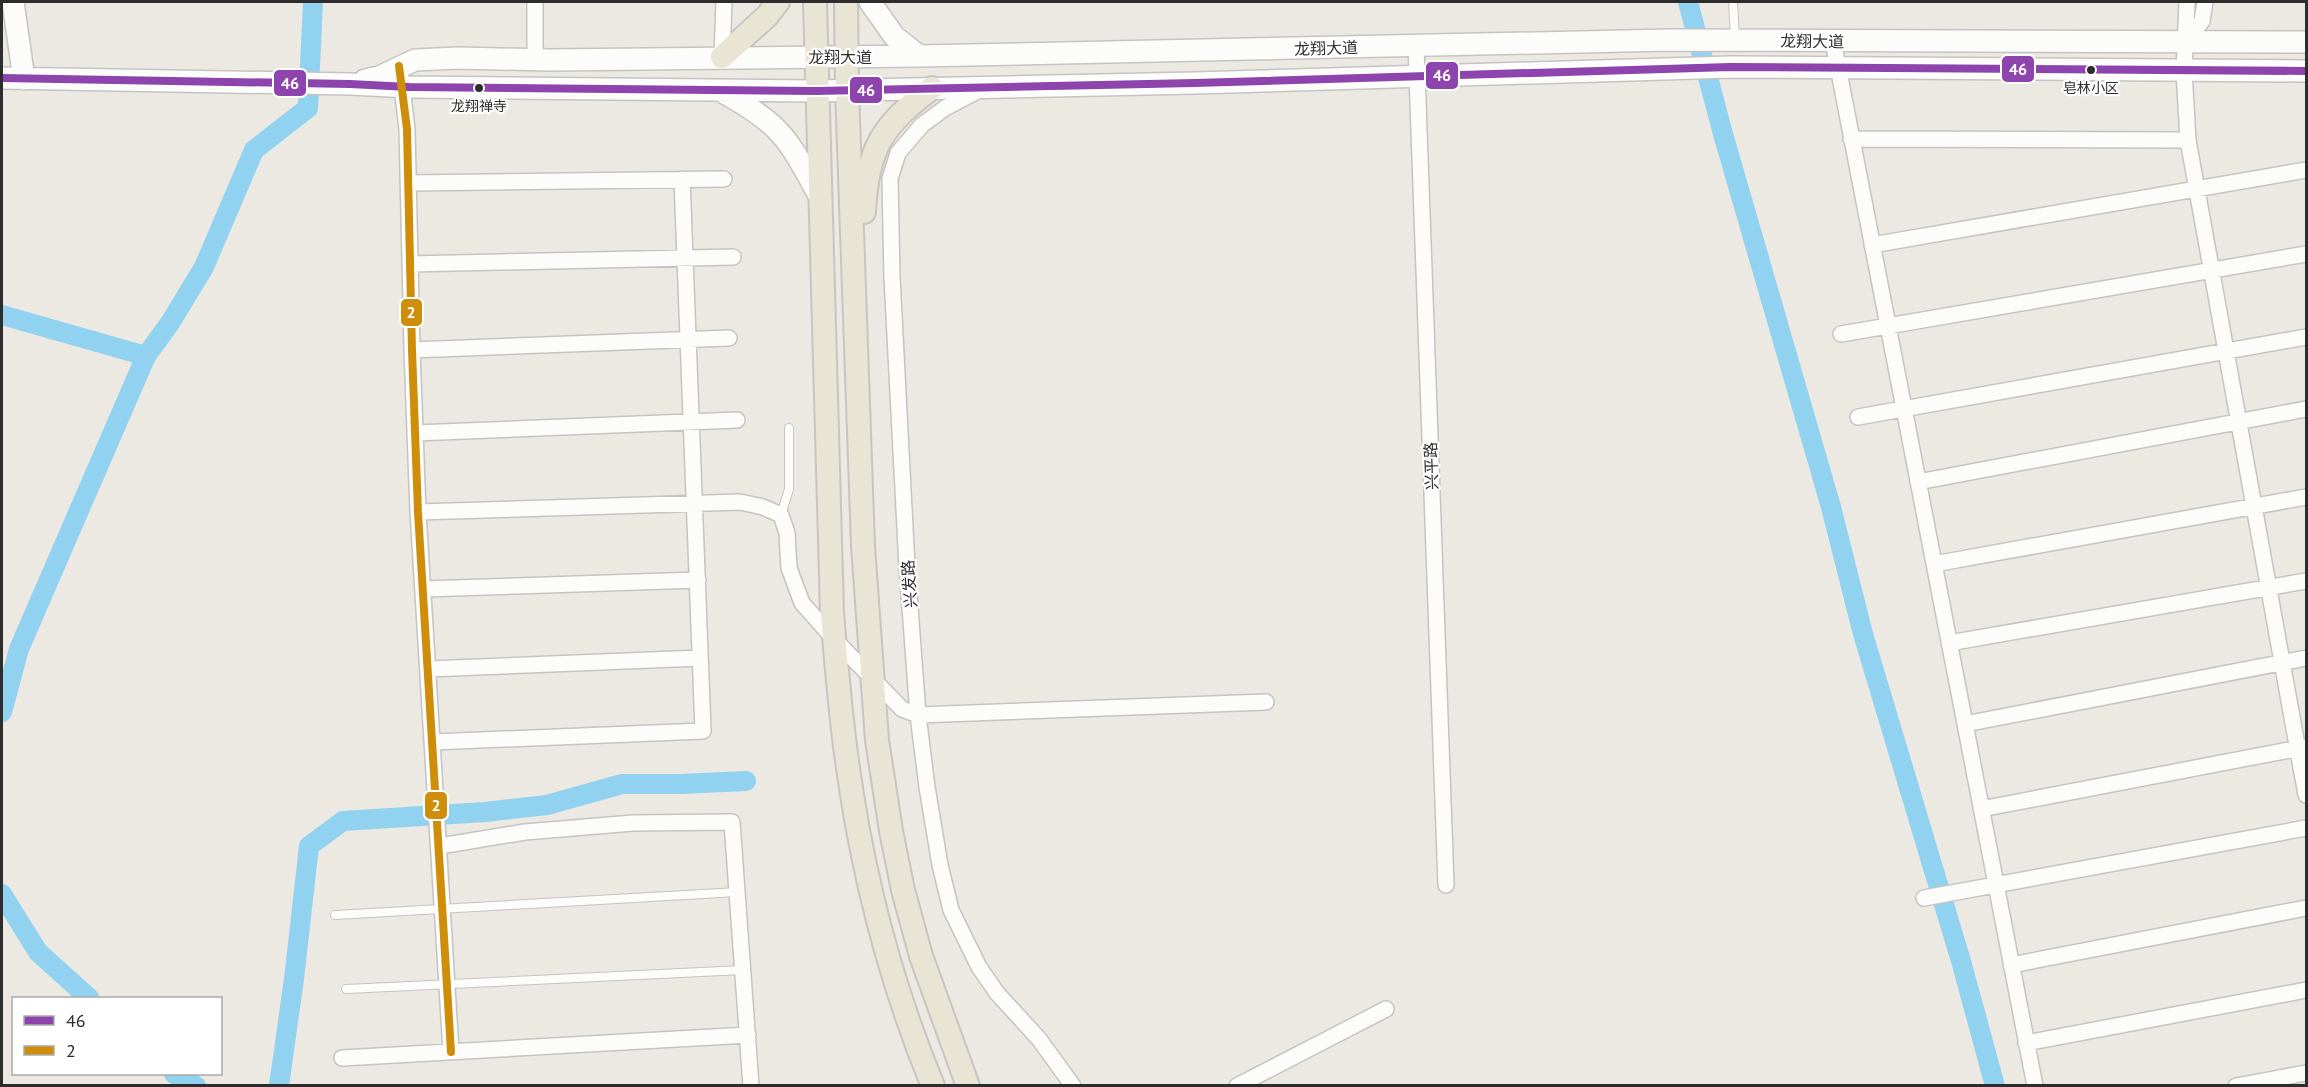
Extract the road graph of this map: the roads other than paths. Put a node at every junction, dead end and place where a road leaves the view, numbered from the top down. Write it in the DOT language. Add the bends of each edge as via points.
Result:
graph roads {
  1 [pos="13,2"];
  2 [pos="535,2"];
  3 [pos="724,2"];
  4 [pos="778,2"];
  5 [pos="815,2"];
  6 [pos="846,2"];
  7 [pos="870,2"];
  8 [pos="1733,2"];
  9 [pos="2187,2"];
  10 [pos="2205,2"];
  11 [pos="1727,40"];
  12 [pos="1833,41"];
  13 [pos="2184,42"];
  14 [pos="2307,42"];
  15 [pos="1416,46"];
  16 [pos="919,56"];
  17 [pos="722,57"];
  18 [pos="816,57"];
  19 [pos="847,57"];
  20 [pos="535,60"];
  21 [pos="1836,67"];
  22 [pos="2184,71"];
  23 [pos="2307,71"];
  24 [pos="1417,76"];
  25 [pos="400,77"];
  26 [pos="2,78"];
  27 [pos="24,79"];
  28 [pos="985,87"];
  29 [pos="932,88"];
  30 [pos="847,89"];
  31 [pos="720,90"];
  32 [pos="816,91"];
  33 [pos="1851,139"];
  34 [pos="2188,140"];
  35 [pos="2307,170"];
  36 [pos="682,179"];
  37 [pos="724,179"];
  38 [pos="408,183"];
  39 [pos="2197,189"];
  40 [pos="819,195"];
  41 [pos="1872,245"];
  42 [pos="2307,254"];
  43 [pos="733,257"];
  44 [pos="685,258"];
  45 [pos="410,264"];
  46 [pos="2211,271"];
  47 [pos="1888,326"];
  48 [pos="1841,334"];
  49 [pos="2307,337"];
  50 [pos="729,338"];
  51 [pos="688,339"];
  52 [pos="856,348"];
  53 [pos="412,350"];
  54 [pos="2226,351"];
  55 [pos="1904,408"];
  56 [pos="2307,409"];
  57 [pos="1858,417"];
  58 [pos="737,420"];
  59 [pos="2238,420"];
  60 [pos="691,421"];
  61 [pos="789,428"];
  62 [pos="415,433"];
  63 [pos="1918,482"];
  64 [pos="2307,497"];
  65 [pos="694,504"];
  66 [pos="2253,506"];
  67 [pos="418,512"];
  68 [pos="781,515"];
  69 [pos="1934,564"];
  70 [pos="698,580"];
  71 [pos="2307,581"];
  72 [pos="2268,588"];
  73 [pos="423,589"];
  74 [pos="834,639"];
  75 [pos="1949,643"];
  76 [pos="700,658"];
  77 [pos="2307,658"];
  78 [pos="2281,662"];
  79 [pos="428,669"];
  80 [pos="872,678"];
  81 [pos="1266,702"];
  82 [pos="918,715"];
  83 [pos="1965,724"];
  84 [pos="433,742"];
  85 [pos="2302,747"];
  86 [pos="2307,795"];
  87 [pos="1981,809"];
  88 [pos="2307,828"];
  89 [pos="439,841"];
  90 [pos="1446,885"];
  91 [pos="1996,885"];
  92 [pos="738,891"];
  93 [pos="1924,898"];
  94 [pos="2307,908"];
  95 [pos="443,909"];
  96 [pos="335,915"];
  97 [pos="2011,965"];
  98 [pos="743,970"];
  99 [pos="447,984"];
  100 [pos="346,988"];
  101 [pos="2307,990"];
  102 [pos="1386,1009"];
  103 [pos="748,1035"];
  104 [pos="2026,1043"];
  105 [pos="451,1052"];
  106 [pos="342,1058"];
  107 [pos="2307,1073"];
  108 [pos="751,1086"];
  109 [pos="933,1086"];
  110 [pos="968,1086"];
  111 [pos="1073,1086"];
  112 [pos="1237,1086"];
  113 [pos="2035,1086"];
  114 [pos="2236,1086"];
  1 -- 27 [label="main road"];
  2 -- 20 [label="street"];
  3 -- 17 [label="street"];
  4 -- 17 [label="main road"];
  5 -- 18 [label="main road"];
  6 -- 19 [label="main road"];
  7 -- 16 [label="main road" via="894,36"];
  8 -- 11 [label="lane"];
  9 -- 13 [label="street"];
  10 -- 13 [label="street" via="2202,21"];
  11 -- 12 [label="main road, 龙翔大道"];
  11 -- 15 [label="main road, 龙翔大道"];
  12 -- 13 [label="main road, 龙翔大道"];
  12 -- 21 [label="street"];
  13 -- 14 [label="main road, 龙翔大道"];
  13 -- 22 [label="street"];
  15 -- 16 [label="main road, 龙翔大道"];
  15 -- 24 [label="street, 兴平路"];
  16 -- 19 [label="main road, 龙翔大道"];
  17 -- 18 [label="main road, 龙翔大道"];
  17 -- 20 [label="main road, 龙翔大道"];
  18 -- 19 [label="main road, 龙翔大道"];
  18 -- 32 [label="main road"];
  19 -- 30 [label="main road"];
  20 -- 25 [label="main road, 龙翔大道" via="415,60"];
  21 -- 22 [label="main road, 龙翔大道"];
  21 -- 24 [label="main road, 龙翔大道"];
  21 -- 33 [label="street"];
  22 -- 23 [label="main road, 龙翔大道"];
  22 -- 34 [label="street"];
  24 -- 28 [label="main road, 龙翔大道"];
  24 -- 90 [label="street, 兴平路"];
  25 -- 27 [label="main road, 龙翔大道" via="350,84"];
  25 -- 31 [label="main road, 龙翔大道"];
  25 -- 38 [label="street" via="407,129"];
  26 -- 27 [label="main road, 龙翔大道"];
  28 -- 29 [label="main road, 龙翔大道"];
  28 -- 82 [label="street, 兴发路" via="922,125 898,153 890,179 907,567"];
  29 -- 30 [label="main road, 龙翔大道"];
  29 -- 52 [label="main road" via="904,109 888,127 874,153 866,182 866,287"];
  30 -- 32 [label="main road, 龙翔大道"];
  30 -- 52 [label="main road"];
  31 -- 32 [label="main road, 龙翔大道"];
  31 -- 40 [label="main road" via="775,128"];
  32 -- 40 [label="main road"];
  33 -- 34 [label="street"];
  33 -- 41 [label="street"];
  34 -- 39 [label="street"];
  35 -- 39 [label="street"];
  36 -- 37 [label="street"];
  36 -- 38 [label="street"];
  36 -- 44 [label="street"];
  38 -- 45 [label="street"];
  39 -- 41 [label="street"];
  39 -- 46 [label="street"];
  40 -- 74 [label="main road"];
  41 -- 47 [label="street"];
  42 -- 46 [label="street"];
  43 -- 44 [label="street"];
  44 -- 45 [label="street"];
  44 -- 51 [label="street"];
  45 -- 53 [label="street"];
  46 -- 47 [label="street"];
  46 -- 54 [label="street"];
  47 -- 48 [label="street"];
  47 -- 55 [label="street"];
  49 -- 54 [label="street"];
  50 -- 51 [label="street"];
  51 -- 53 [label="street"];
  51 -- 60 [label="street"];
  52 -- 80 [label="main road"];
  53 -- 62 [label="street"];
  54 -- 55 [label="street"];
  54 -- 59 [label="street"];
  55 -- 57 [label="street"];
  55 -- 63 [label="street"];
  56 -- 59 [label="street"];
  58 -- 60 [label="street"];
  59 -- 63 [label="street"];
  59 -- 66 [label="street"];
  60 -- 62 [label="street"];
  60 -- 65 [label="street"];
  61 -- 68 [label="lane" via="789,489"];
  62 -- 67 [label="street"];
  63 -- 69 [label="street"];
  64 -- 66 [label="street"];
  65 -- 67 [label="street"];
  65 -- 68 [label="street" via="740,502"];
  65 -- 70 [label="street"];
  66 -- 69 [label="street"];
  66 -- 72 [label="street"];
  67 -- 73 [label="street"];
  68 -- 74 [label="street" via="787,533 789,568 802,603"];
  69 -- 75 [label="street"];
  70 -- 73 [label="street"];
  70 -- 76 [label="street"];
  71 -- 72 [label="street"];
  72 -- 75 [label="street"];
  72 -- 78 [label="street"];
  73 -- 79 [label="street"];
  74 -- 80 [label="street"];
  74 -- 109 [label="main road" via="847,763 873,903 904,1008"];
  75 -- 83 [label="street"];
  76 -- 79 [label="street"];
  76 -- 84 [label="street" via="703,731"];
  77 -- 78 [label="street"];
  78 -- 83 [label="street"];
  78 -- 85 [label="street"];
  79 -- 84 [label="street"];
  80 -- 82 [label="street" via="903,709"];
  80 -- 110 [label="main road" via="877,740 903,890 921,956"];
  81 -- 82 [label="street"];
  82 -- 111 [label="street, 兴发路" via="930,809 951,910 979,967 997,993 1039,1039"];
  83 -- 87 [label="street"];
  84 -- 89 [label="street"];
  85 -- 86 [label="street"];
  85 -- 87 [label="street"];
  87 -- 91 [label="street"];
  88 -- 91 [label="street"];
  89 -- 92 [label="street" via="633,823 732,822"];
  89 -- 95 [label="street"];
  91 -- 93 [label="street"];
  91 -- 97 [label="street"];
  92 -- 95 [label="lane"];
  92 -- 98 [label="street"];
  94 -- 97 [label="street"];
  95 -- 96 [label="lane"];
  95 -- 99 [label="street"];
  97 -- 104 [label="street"];
  98 -- 99 [label="lane"];
  98 -- 103 [label="street"];
  99 -- 100 [label="lane"];
  99 -- 105 [label="street"];
  101 -- 104 [label="street"];
  102 -- 112 [label="street"];
  103 -- 105 [label="street"];
  103 -- 108 [label="street"];
  104 -- 113 [label="street"];
  105 -- 106 [label="street"];
  107 -- 114 [label="street"];
}
